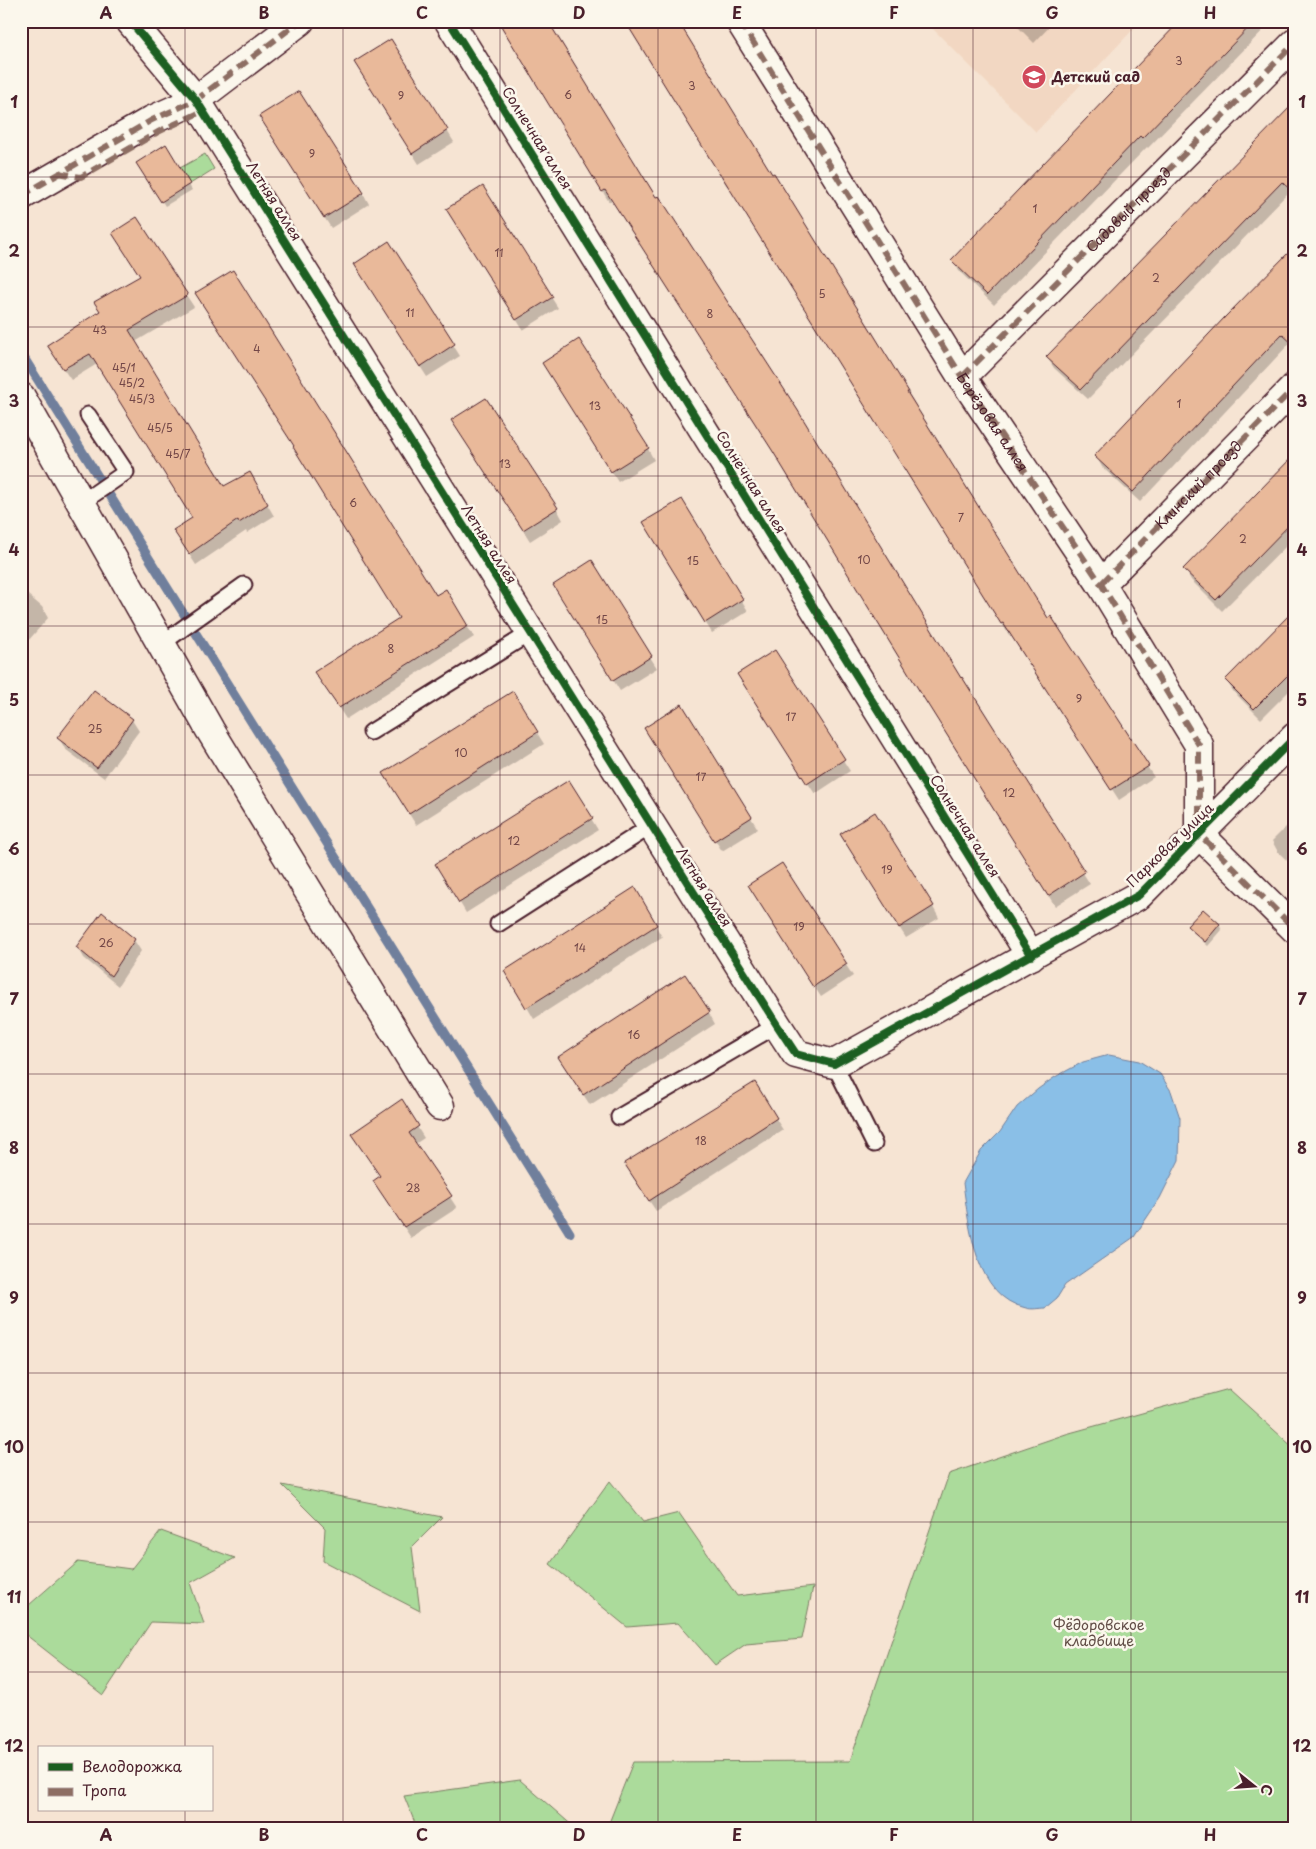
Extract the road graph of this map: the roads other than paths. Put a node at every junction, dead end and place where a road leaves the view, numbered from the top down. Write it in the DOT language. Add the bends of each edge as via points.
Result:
graph roads {
  1 [pos="130,21"];
  2 [pos="300,21"];
  3 [pos="449,21"];
  4 [pos="740,21"];
  5 [pos="1295,43"];
  6 [pos="196,100"];
  7 [pos="21,196"];
  8 [pos="962,376"];
  9 [pos="1295,387"];
  10 [pos="21,398"];
  11 [pos="88,414"];
  12 [pos="81,503"];
  13 [pos="1101,584"];
  14 [pos="244,585"];
  15 [pos="530,633"];
  16 [pos="161,644"];
  17 [pos="371,732"];
  18 [pos="1295,737"];
  19 [pos="651,826"];
  20 [pos="1199,834"];
  21 [pos="498,924"];
  22 [pos="1295,929"];
  23 [pos="1031,956"];
  24 [pos="776,1025"];
  25 [pos="834,1064"];
  26 [pos="440,1106"];
  27 [pos="619,1117"];
  28 [pos="874,1144"];
  1 -- 6 [label="street, Летняя аллея"];
  2 -- 6 [label="street"];
  3 -- 23 [label="street, Солнечная аллея"];
  4 -- 8 [label="street, Берёзовая аллея"];
  5 -- 8 [label="street, Садовый проезд"];
  6 -- 7 [label="street" via="152,120"];
  6 -- 15 [label="street, Летняя аллея"];
  8 -- 13 [label="street, Берёзовая аллея"];
  9 -- 13 [label="street, Клинский проезд"];
  10 -- 12 [label="street"];
  11 -- 12 [label="lane" via="126,472"];
  12 -- 16 [label="street"];
  13 -- 20 [label="street, Берёзовая аллея" via="1199,745"];
  14 -- 16 [label="lane"];
  15 -- 17 [label="lane"];
  15 -- 19 [label="street, Летняя аллея"];
  16 -- 26 [label="street"];
  18 -- 20 [label="street, Парковая улица"];
  19 -- 21 [label="lane"];
  19 -- 24 [label="street, Летняя аллея"];
  20 -- 22 [label="street"];
  20 -- 23 [label="street, Парковая улица" via="1139,895"];
  23 -- 25 [label="street, Парковая улица"];
  24 -- 25 [label="street, Летняя аллея" via="796,1054"];
  24 -- 27 [label="lane"];
  25 -- 28 [label="lane"];
}
